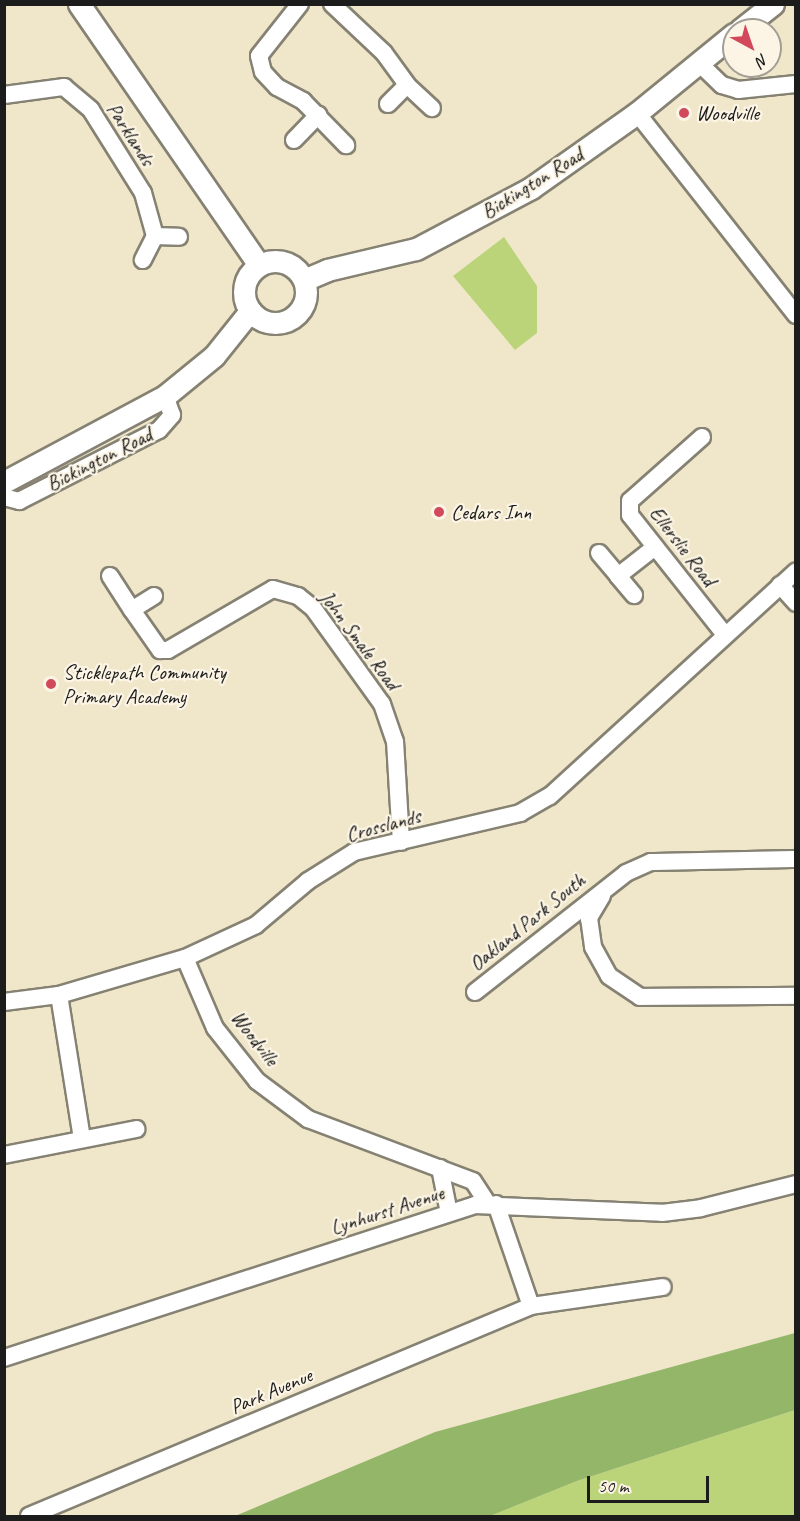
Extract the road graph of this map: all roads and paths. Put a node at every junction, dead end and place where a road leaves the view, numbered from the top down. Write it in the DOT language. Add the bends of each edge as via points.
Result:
graph roads {
  1 [pos="79,4"];
  2 [pos="300,4"];
  3 [pos="332,4"];
  4 [pos="773,4"];
  5 [pos="755,18"];
  6 [pos="722,43"];
  7 [pos="698,62"];
  8 [pos="795,84"];
  9 [pos="407,85"];
  10 [pos="4,95"];
  11 [pos="388,104"];
  12 [pos="432,108"];
  13 [pos="637,113"];
  14 [pos="318,115"];
  15 [pos="294,140"];
  16 [pos="346,145"];
  17 [pos="155,236"];
  18 [pos="179,237"];
  19 [pos="143,260"];
  20 [pos="260,265"];
  21 [pos="304,280"];
  22 [pos="250,311"];
  23 [pos="795,315"];
  24 [pos="165,396"];
  25 [pos="702,437"];
  26 [pos="4,482"];
  27 [pos="4,497"];
  28 [pos="655,547"];
  29 [pos="599,553"];
  30 [pos="795,571"];
  31 [pos="110,576"];
  32 [pos="618,576"];
  33 [pos="780,585"];
  34 [pos="634,595"];
  35 [pos="154,596"];
  36 [pos="795,603"];
  37 [pos="132,610"];
  38 [pos="725,635"];
  39 [pos="401,842"];
  40 [pos="795,859"];
  41 [pos="607,887"];
  42 [pos="185,958"];
  43 [pos="475,992"];
  44 [pos="59,995"];
  45 [pos="795,996"];
  46 [pos="4,1002"];
  47 [pos="136,1129"];
  48 [pos="82,1138"];
  49 [pos="4,1155"];
  50 [pos="440,1168"];
  51 [pos="795,1184"];
  52 [pos="492,1204"];
  53 [pos="450,1213"];
  54 [pos="663,1287"];
  55 [pos="531,1306"];
  56 [pos="4,1358"];
  57 [pos="29,1516"];
  1 -- 20 [label="main road"];
  2 -- 14 [label="street" via="259,56 263,72 277,87"];
  3 -- 9 [label="street" via="384,52"];
  4 -- 5 [label="main road"];
  6 -- 7 [label="main road, Bickington Road"];
  7 -- 8 [label="street" via="722,85 738,90"];
  7 -- 13 [label="main road, Bickington Road"];
  9 -- 11 [label="street"];
  9 -- 12 [label="street"];
  10 -- 17 [label="street, Parklands" via="64,87 91,110 143,193"];
  13 -- 21 [label="main road, Bickington Road" via="531,188 416,249 327,270"];
  13 -- 23 [label="street"];
  14 -- 15 [label="street"];
  14 -- 16 [label="street"];
  17 -- 18 [label="street"];
  17 -- 19 [label="street"];
  20 -- 21 [label="main road" via="281,261 298,271"];
  20 -- 22 [label="main road" via="244,285"];
  21 -- 22 [label="main road" via="304,303 294,316 272,323"];
  22 -- 24 [label="main road, Bickington Road" via="214,356"];
  24 -- 26 [label="main road, Bickington Road"];
  24 -- 27 [label="street, Bickington Road" via="172,415 159,430 19,501"];
  25 -- 28 [label="street, Ellerslie Road" via="630,501 630,515"];
  28 -- 32 [label="street"];
  28 -- 38 [label="street, Ellerslie Road"];
  29 -- 32 [label="street"];
  30 -- 33 [label="street"];
  31 -- 37 [label="street, John Smale Road"];
  32 -- 34 [label="street"];
  33 -- 36 [label="street"];
  33 -- 38 [label="street"];
  35 -- 37 [label="street"];
  37 -- 39 [label="street, John Smale Road" via="152,642 160,650 168,650 273,590 298,596 313,608 382,704 395,741"];
  38 -- 39 [label="street, Crosslands" via="550,796 520,813"];
  39 -- 42 [label="street, Crosslands" via="354,852 330,865 256,925"];
  40 -- 41 [label="street, Oakland Park South" via="651,862"];
  41 -- 43 [label="street, Oakland Park South"];
  41 -- 45 [label="street, Oakland Park South" via="590,918 592,947 609,975 640,997"];
  42 -- 44 [label="street"];
  42 -- 50 [label="street, Woodville" via="215,1028 258,1081 308,1119"];
  44 -- 46 [label="street"];
  44 -- 48 [label="street"];
  47 -- 48 [label="street"];
  48 -- 49 [label="street"];
  50 -- 52 [label="street, Woodville" via="473,1181"];
  50 -- 53 [label="street"];
  51 -- 52 [label="street, Lynhurst Avenue" via="701,1208 662,1213"];
  52 -- 53 [label="street, Lynhurst Avenue"];
  52 -- 55 [label="street"];
  53 -- 56 [label="street, Lynhurst Avenue"];
  54 -- 55 [label="street, Park Avenue"];
  55 -- 57 [label="street, Park Avenue"];
}
